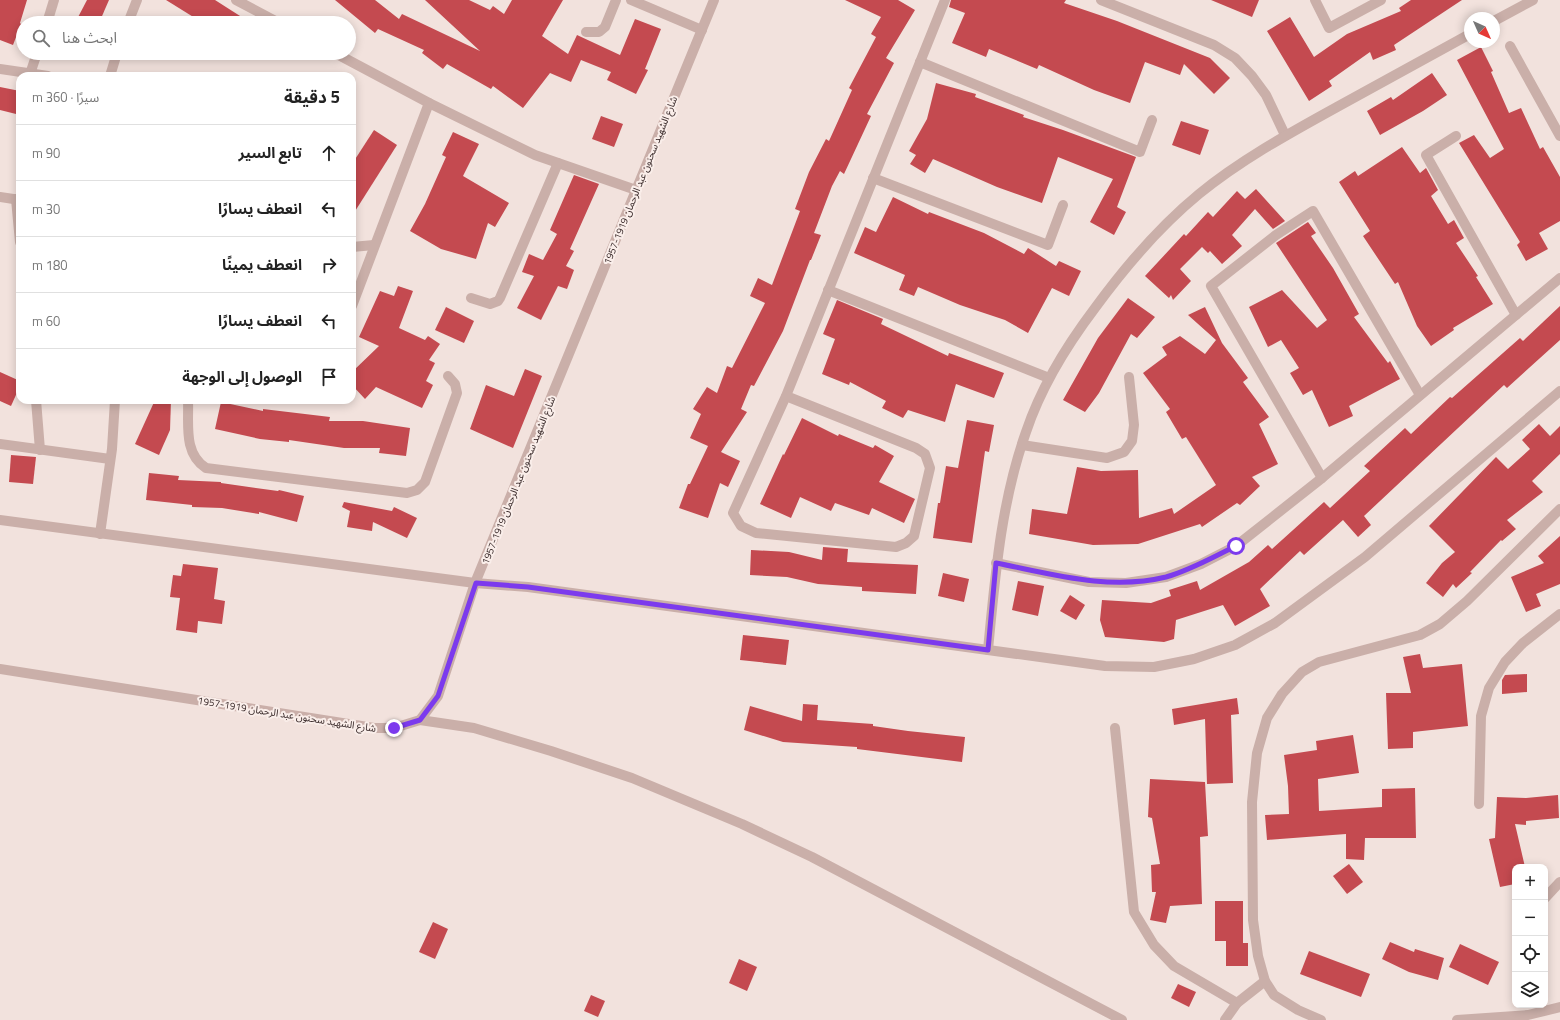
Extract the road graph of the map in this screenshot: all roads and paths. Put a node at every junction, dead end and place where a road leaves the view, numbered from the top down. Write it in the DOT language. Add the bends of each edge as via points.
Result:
graph roads {
  1 [pos="54,0"];
  2 [pos="137,0"];
  3 [pos="236,0"];
  4 [pos="616,0"];
  5 [pos="631,0"];
  6 [pos="714,0"];
  7 [pos="945,0"];
  8 [pos="1101,0"];
  9 [pos="1315,0"];
  10 [pos="1381,0"];
  11 [pos="1533,0"];
  12 [pos="49,16"];
  13 [pos="131,16"];
  14 [pos="266,16"];
  15 [pos="1500,18"];
  16 [pos="702,30"];
  17 [pos="586,32"];
  18 [pos="1464,37"];
  19 [pos="1510,46"];
  20 [pos="35,60"];
  21 [pos="115,60"];
  22 [pos="348,60"];
  23 [pos="920,62"];
  24 [pos="0,69"];
  25 [pos="18,72"];
  26 [pos="31,72"];
  27 [pos="111,72"];
  28 [pos="429,103"];
  29 [pos="1152,120"];
  30 [pos="1285,135"];
  31 [pos="1456,136"];
  32 [pos="1560,136"];
  33 [pos="558,163"];
  34 [pos="873,178"];
  35 [pos="636,190"];
  36 [pos="0,196"];
  37 [pos="16,199"];
  38 [pos="1063,205"];
  39 [pos="374,245"];
  40 [pos="356,247"];
  41 [pos="1560,278"];
  42 [pos="828,290"];
  43 [pos="356,295"];
  44 [pos="471,298"];
  45 [pos="1516,315"];
  46 [pos="448,376"];
  47 [pos="1129,377"];
  48 [pos="1049,378"];
  49 [pos="1560,391"];
  50 [pos="1420,395"];
  51 [pos="786,396"];
  52 [pos="36,404"];
  53 [pos="115,404"];
  54 [pos="188,404"];
  55 [pos="0,444"];
  56 [pos="1022,445"];
  57 [pos="40,450"];
  58 [pos="110,459"];
  59 [pos="1322,478"];
  60 [pos="1560,509"];
  61 [pos="0,520"];
  62 [pos="100,534"];
  63 [pos="996,563"];
  64 [pos="476,583"];
  65 [pos="1560,614"];
  66 [pos="988,650"];
  67 [pos="0,669"];
  68 [pos="420,720"];
  69 [pos="1115,728"];
  70 [pos="1479,804"];
  71 [pos="1560,882"];
  72 [pos="1548,895"];
  73 [pos="1265,981"];
  74 [pos="1237,1003"];
  75 [pos="1560,1007"];
  76 [pos="1545,1008"];
  77 [pos="1548,1008"];
  78 [pos="1122,1020"];
  79 [pos="1225,1020"];
  80 [pos="1321,1020"];
  81 [pos="1457,1020"];
  1 -- 12 [label="street"];
  2 -- 13 [label="street"];
  3 -- 14 [label="street"];
  4 -- 17 [label="street" via="605,27 599,32"];
  5 -- 16 [label="street"];
  6 -- 16 [label="street, شارع الشهيد سحنون عبد الرحمان 1919-1957"];
  7 -- 23 [label="street"];
  8 -- 30 [label="street" via="1214,45 1235,58 1266,96"];
  9 -- 10 [label="street" via="1329,28"];
  11 -- 15 [label="street"];
  16 -- 35 [label="street, شارع الشهيد سحنون عبد الرحمان 1919-1957"];
  18 -- 30 [label="street"];
  19 -- 32 [label="street"];
  20 -- 26 [label="street"];
  21 -- 27 [label="street"];
  22 -- 28 [label="street"];
  23 -- 29 [label="street" via="1140,152"];
  23 -- 34 [label="street"];
  24 -- 25 [label="street"];
  28 -- 33 [label="street"];
  28 -- 39 [label="street"];
  30 -- 48 [label="street" via="1199,194 1161,230 1119,275 1081,326"];
  31 -- 45 [label="street" via="1426,154"];
  33 -- 35 [label="street"];
  33 -- 44 [label="street" via="500,298 490,304"];
  34 -- 38 [label="street" via="1048,245"];
  34 -- 42 [label="street"];
  35 -- 64 [label="street, شارع الشهيد سحنون عبد الرحمان 1919-1957"];
  36 -- 37 [label="street"];
  39 -- 40 [label="street"];
  39 -- 43 [label="street"];
  41 -- 45 [label="street"];
  42 -- 48 [label="street"];
  42 -- 51 [label="street"];
  45 -- 50 [label="street"];
  46 -- 54 [label="street" via="455,384 457,393 424,482 417,490 407,493 206,468 193,457 190,447"];
  47 -- 56 [label="street" via="1134,425 1132,441 1124,452 1107,458"];
  48 -- 56 [label="street"];
  49 -- 66 [label="street" via="1365,557 1275,624 1234,645 1194,659 1154,667 1105,666"];
  50 -- 59 [label="street"];
  50 -- 59 [label="street" via="1313,211 1276,235 1211,286"];
  51 -- 51 [label="street" via="734,513 741,526 756,533 896,547 906,543 914,536 930,468 925,454 916,448"];
  52 -- 57 [label="street"];
  53 -- 58 [label="street"];
  55 -- 57 [label="street"];
  56 -- 63 [label="street" via="1011,482"];
  57 -- 58 [label="street"];
  58 -- 62 [label="street"];
  59 -- 63 [label="street" via="1236,546 1201,564 1166,577 1126,583 1089,582"];
  60 -- 73 [label="street" via="1467,601 1440,624 1420,635 1319,662 1302,672 1270,712 1256,753 1252,802 1253,920 1258,956"];
  61 -- 62 [label="street"];
  62 -- 64 [label="street"];
  63 -- 66 [label="street"];
  64 -- 66 [label="street" via="528,587"];
  64 -- 68 [label="street, شارع الشهيد سحنون عبد الرحمان 1919-1957" via="438,696"];
  65 -- 70 [label="street" via="1505,662 1489,688 1481,716"];
  67 -- 68 [label="street, شارع الشهيد سحنون عبد الرحمان 1919-1957" via="374,728 394,728"];
  68 -- 78 [label="street" via="474,728 566,756 632,778 742,824 812,857"];
  69 -- 74 [label="street" via="1134,912 1154,946 1174,966"];
  71 -- 72 [label="street"];
  73 -- 74 [label="street"];
  73 -- 80 [label="street" via="1274,995"];
  74 -- 79 [label="street"];
  75 -- 77 [label="street"];
  76 -- 81 [label="street" via="1528,1015"];
}
